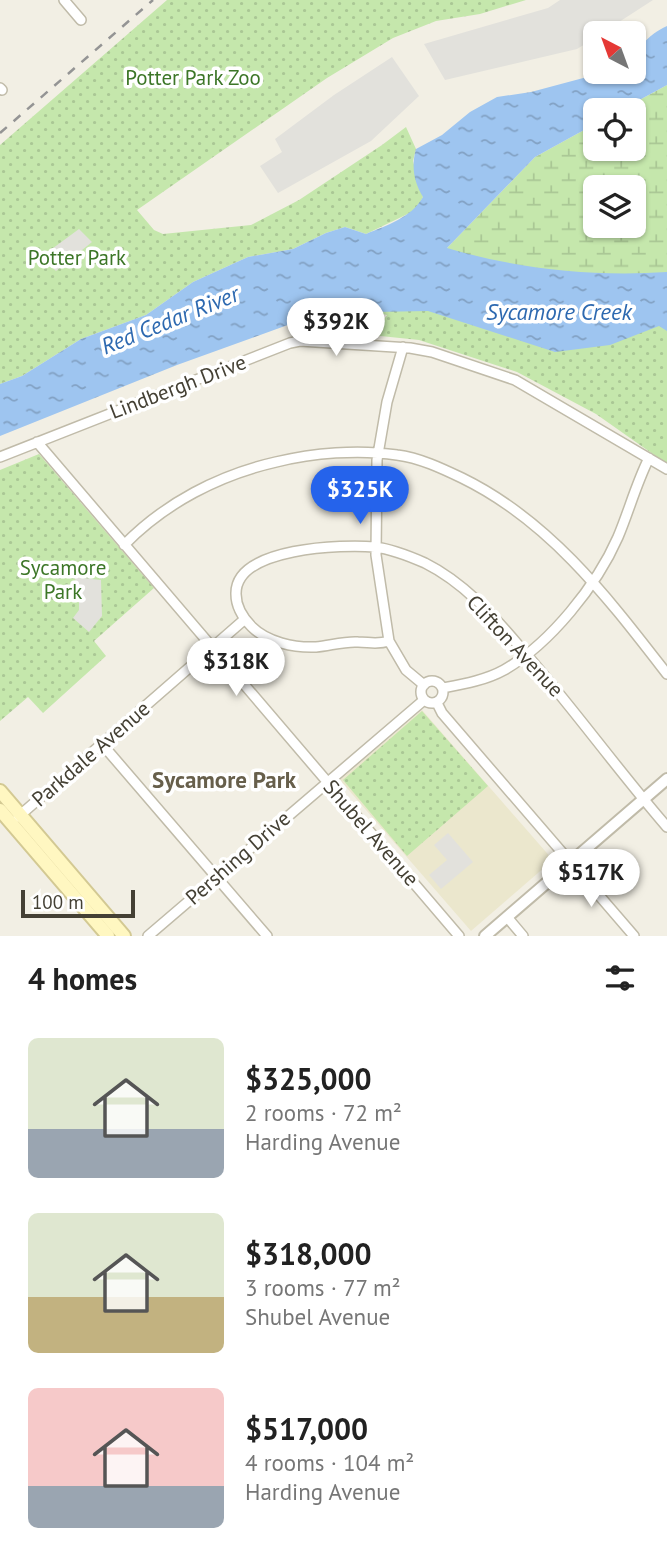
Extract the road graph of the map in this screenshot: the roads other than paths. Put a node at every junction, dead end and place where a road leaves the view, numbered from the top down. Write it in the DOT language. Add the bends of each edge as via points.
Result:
graph roads {
  1 [pos="64,0"];
  2 [pos="81,20"];
  3 [pos="402,347"];
  4 [pos="37,442"];
  5 [pos="378,452"];
  6 [pos="0,457"];
  7 [pos="649,458"];
  8 [pos="667,469"];
  9 [pos="124,545"];
  10 [pos="375,547"];
  11 [pos="593,580"];
  12 [pos="245,619"];
  13 [pos="388,641"];
  14 [pos="214,649"];
  15 [pos="526,654"];
  16 [pos="667,674"];
  17 [pos="424,685"];
  18 [pos="443,688"];
  19 [pos="424,700"];
  20 [pos="437,703"];
  21 [pos="102,744"];
  22 [pos="667,779"];
  23 [pos="327,782"];
  24 [pos="2,796"];
  25 [pos="643,799"];
  26 [pos="0,810"];
  27 [pos="16,819"];
  28 [pos="667,827"];
  29 [pos="570,862"];
  30 [pos="216,877"];
  31 [pos="507,917"];
  32 [pos="108,936"];
  33 [pos="124,936"];
  34 [pos="148,936"];
  35 [pos="267,936"];
  36 [pos="459,936"];
  37 [pos="485,936"];
  38 [pos="523,936"];
  39 [pos="634,936"];
  1 -- 2 [label="street"];
  3 -- 4 [label="street, Lindbergh Drive" via="290,343"];
  3 -- 5 [label="street"];
  3 -- 7 [label="street, Lindbergh Drive" via="432,352 515,380"];
  4 -- 6 [label="street, Lindbergh Drive"];
  4 -- 9 [label="street, Shubel Avenue"];
  5 -- 9 [label="street" via="298,457 236,472 185,498"];
  5 -- 10 [label="street"];
  5 -- 11 [label="street" via="427,462 503,501"];
  7 -- 8 [label="street, Lindbergh Drive"];
  7 -- 11 [label="street" via="617,540"];
  9 -- 14 [label="street, Shubel Avenue"];
  10 -- 12 [label="street, Clifton Avenue" via="308,548 253,567 236,588"];
  10 -- 13 [label="street"];
  10 -- 15 [label="street, Clifton Avenue" via="405,554 453,581"];
  11 -- 15 [label="street" via="569,613"];
  11 -- 16 [label="street"];
  12 -- 13 [label="street" via="260,633 292,646"];
  12 -- 14 [label="street, Parkdale Avenue"];
  13 -- 17 [label="street" via="406,670"];
  14 -- 21 [label="street, Parkdale Avenue"];
  14 -- 23 [label="street, Shubel Avenue"];
  15 -- 18 [label="street" via="504,670"];
  15 -- 25 [label="street, Clifton Avenue"];
  17 -- 18 [label="street" via="434,681"];
  17 -- 19 [label="street"];
  18 -- 20 [label="street" via="444,695"];
  19 -- 20 [label="street"];
  19 -- 23 [label="street, Pershing Drive"];
  20 -- 29 [label="street"];
  21 -- 27 [label="street, Parkdale Avenue"];
  21 -- 30 [label="street"];
  22 -- 25 [label="street"];
  23 -- 30 [label="street, Pershing Drive"];
  23 -- 36 [label="street, Shubel Avenue"];
  24 -- 27 [label="main road"];
  25 -- 28 [label="street, Clifton Avenue"];
  25 -- 29 [label="street"];
  26 -- 27 [label="main road"];
  27 -- 32 [label="main road"];
  27 -- 33 [label="main road"];
  29 -- 31 [label="street"];
  29 -- 39 [label="street"];
  30 -- 34 [label="street, Pershing Drive"];
  30 -- 35 [label="street"];
  31 -- 37 [label="street"];
  31 -- 38 [label="street"];
}
